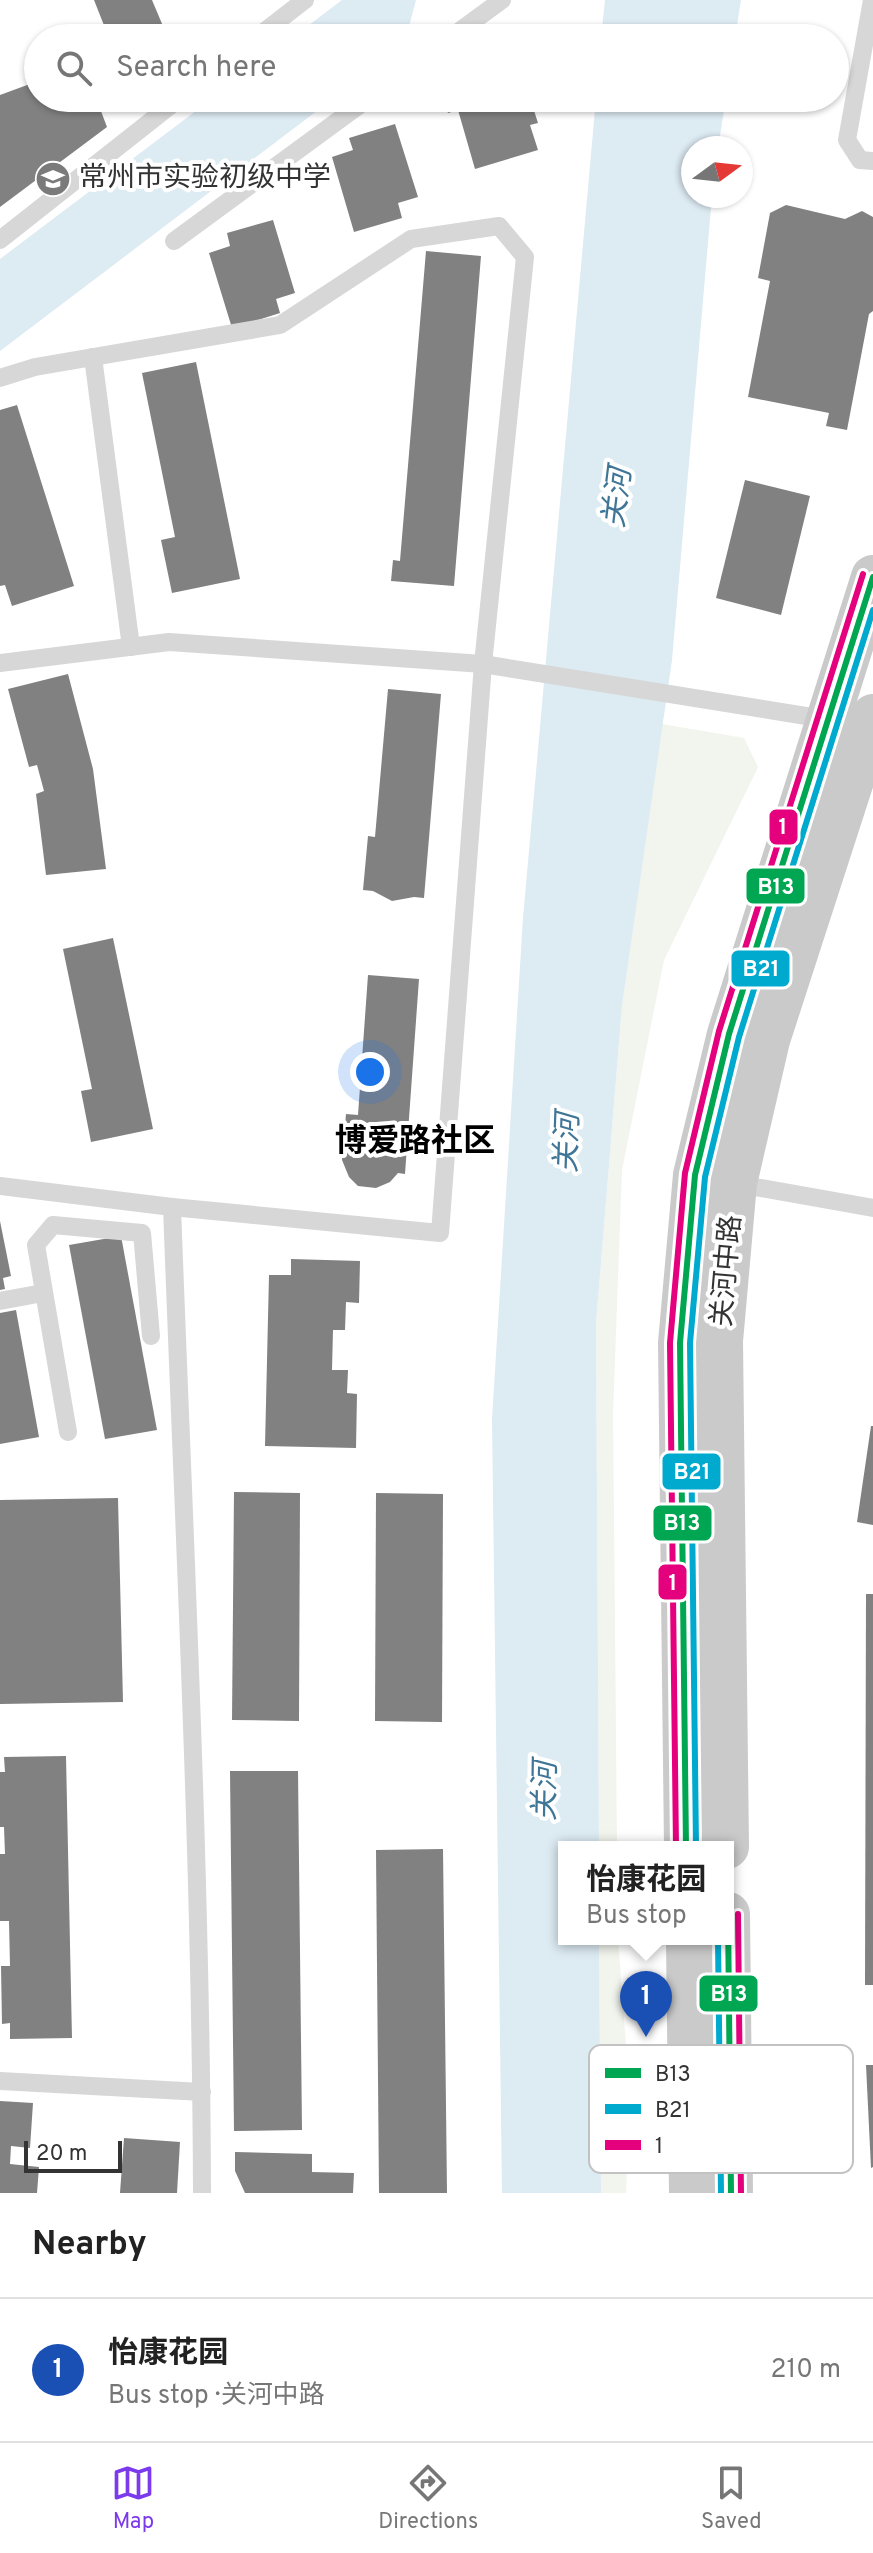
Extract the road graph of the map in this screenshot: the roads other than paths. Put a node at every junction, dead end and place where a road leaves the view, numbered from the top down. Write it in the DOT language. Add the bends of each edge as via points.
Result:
graph roads {
  1 [pos="305,0"];
  2 [pos="502,0"];
  3 [pos="872,0"];
  4 [pos="274,24"];
  5 [pos="469,24"];
  6 [pos="162,112"];
  7 [pos="350,112"];
  8 [pos="873,161"];
  9 [pos="0,240"];
  10 [pos="174,241"];
  11 [pos="93,357"];
  12 [pos="0,378"];
  13 [pos="873,577"];
  14 [pos="131,647"];
  15 [pos="0,663"];
  16 [pos="483,664"];
  17 [pos="857,721"];
  18 [pos="715,1179"];
  19 [pos="0,1186"];
  20 [pos="172,1207"];
  21 [pos="873,1208"];
  22 [pos="43,1293"];
  23 [pos="0,1301"];
  24 [pos="151,1336"];
  25 [pos="68,1432"];
  26 [pos="686,1841"];
  27 [pos="727,1841"];
  28 [pos="688,1945"];
  29 [pos="728,1945"];
  30 [pos="689,2045"];
  31 [pos="729,2045"];
  32 [pos="0,2081"];
  33 [pos="202,2092"];
  34 [pos="691,2173"];
  35 [pos="731,2173"];
  36 [pos="202,2193"];
  37 [pos="691,2193"];
  38 [pos="731,2193"];
  1 -- 4 [label="lane"];
  2 -- 5 [label="lane"];
  3 -- 8 [label="lane" via="847,140 860,160"];
  6 -- 9 [label="lane"];
  7 -- 10 [label="lane"];
  11 -- 12 [label="lane"];
  11 -- 14 [label="lane"];
  11 -- 16 [label="lane" via="280,325 411,239 499,226 525,257"];
  13 -- 17 [label="main road, 关河中路"];
  14 -- 15 [label="lane"];
  14 -- 16 [label="lane" via="169,642"];
  16 -- 17 [label="lane"];
  16 -- 20 [label="lane" via="440,1233"];
  17 -- 18 [label="main road, 关河中路" via="729,1034"];
  18 -- 21 [label="lane"];
  18 -- 26 [label="main road, 关河中路" via="680,1343"];
  18 -- 27 [label="main road, 关河中路"];
  19 -- 20 [label="lane"];
  20 -- 33 [label="lane"];
  22 -- 23 [label="lane"];
  22 -- 24 [label="lane" via="36,1245 53,1225 142,1233"];
  22 -- 25 [label="lane"];
  28 -- 30 [label="main road"];
  29 -- 31 [label="main road"];
  32 -- 33 [label="lane"];
  33 -- 36 [label="lane"];
  34 -- 37 [label="main road"];
  35 -- 38 [label="main road"];
}
